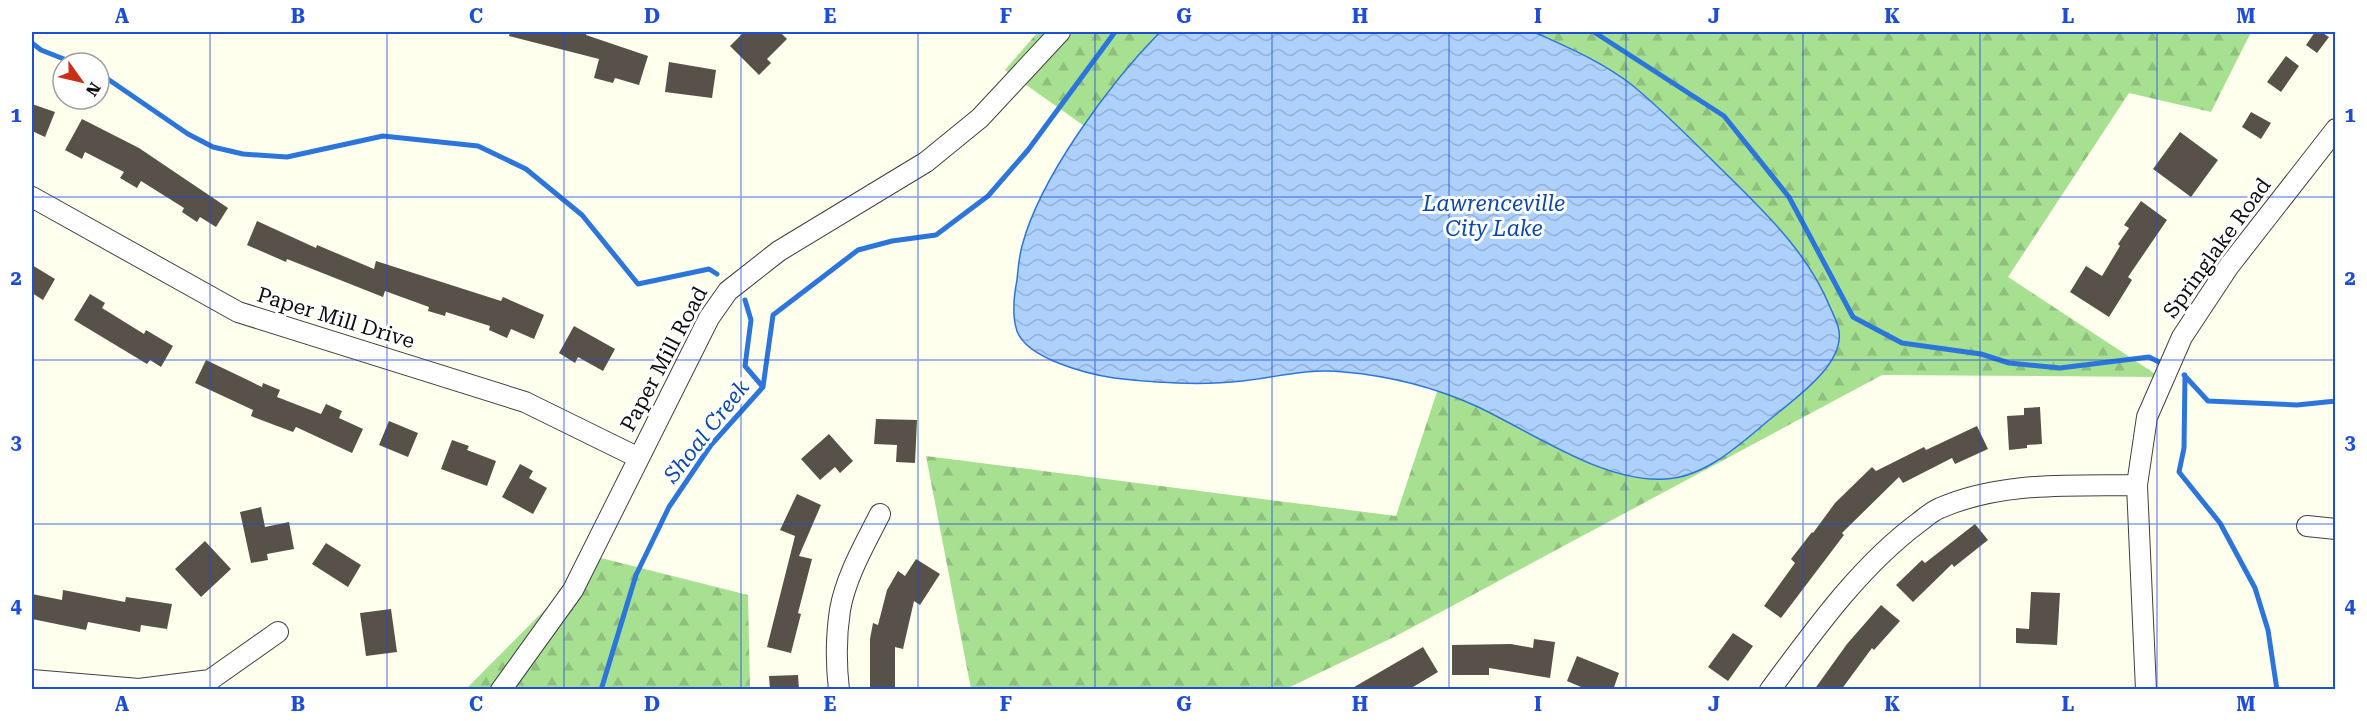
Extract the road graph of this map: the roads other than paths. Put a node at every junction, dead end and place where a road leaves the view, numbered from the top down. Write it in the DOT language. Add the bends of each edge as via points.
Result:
graph roads {
  1 [pos="1060,32"];
  2 [pos="2336,129"];
  3 [pos="32,197"];
  4 [pos="639,458"];
  5 [pos="2137,485"];
  6 [pos="880,514"];
  7 [pos="2307,526"];
  8 [pos="2336,529"];
  9 [pos="278,632"];
  10 [pos="32,680"];
  11 [pos="501,690"];
  12 [pos="839,690"];
  13 [pos="1770,690"];
  14 [pos="2146,690"];
  1 -- 4 [label="street, Paper Mill Road" via="980,118 926,162 779,251 728,291 709,318"];
  2 -- 5 [label="street, Springlake Road" via="2229,266 2182,337 2147,417"];
  3 -- 4 [label="street, Paper Mill Drive" via="238,312 525,402"];
  4 -- 11 [label="street, Paper Mill Road" via="573,590"];
  5 -- 13 [label="street" via="2034,486 1986,493 1938,508 1896,539"];
  5 -- 14 [label="street, Springlake Road"];
  6 -- 12 [label="street" via="854,567 840,609 836,665"];
  7 -- 8 [label="street"];
  9 -- 10 [label="street" via="210,680 139,688"];
}
